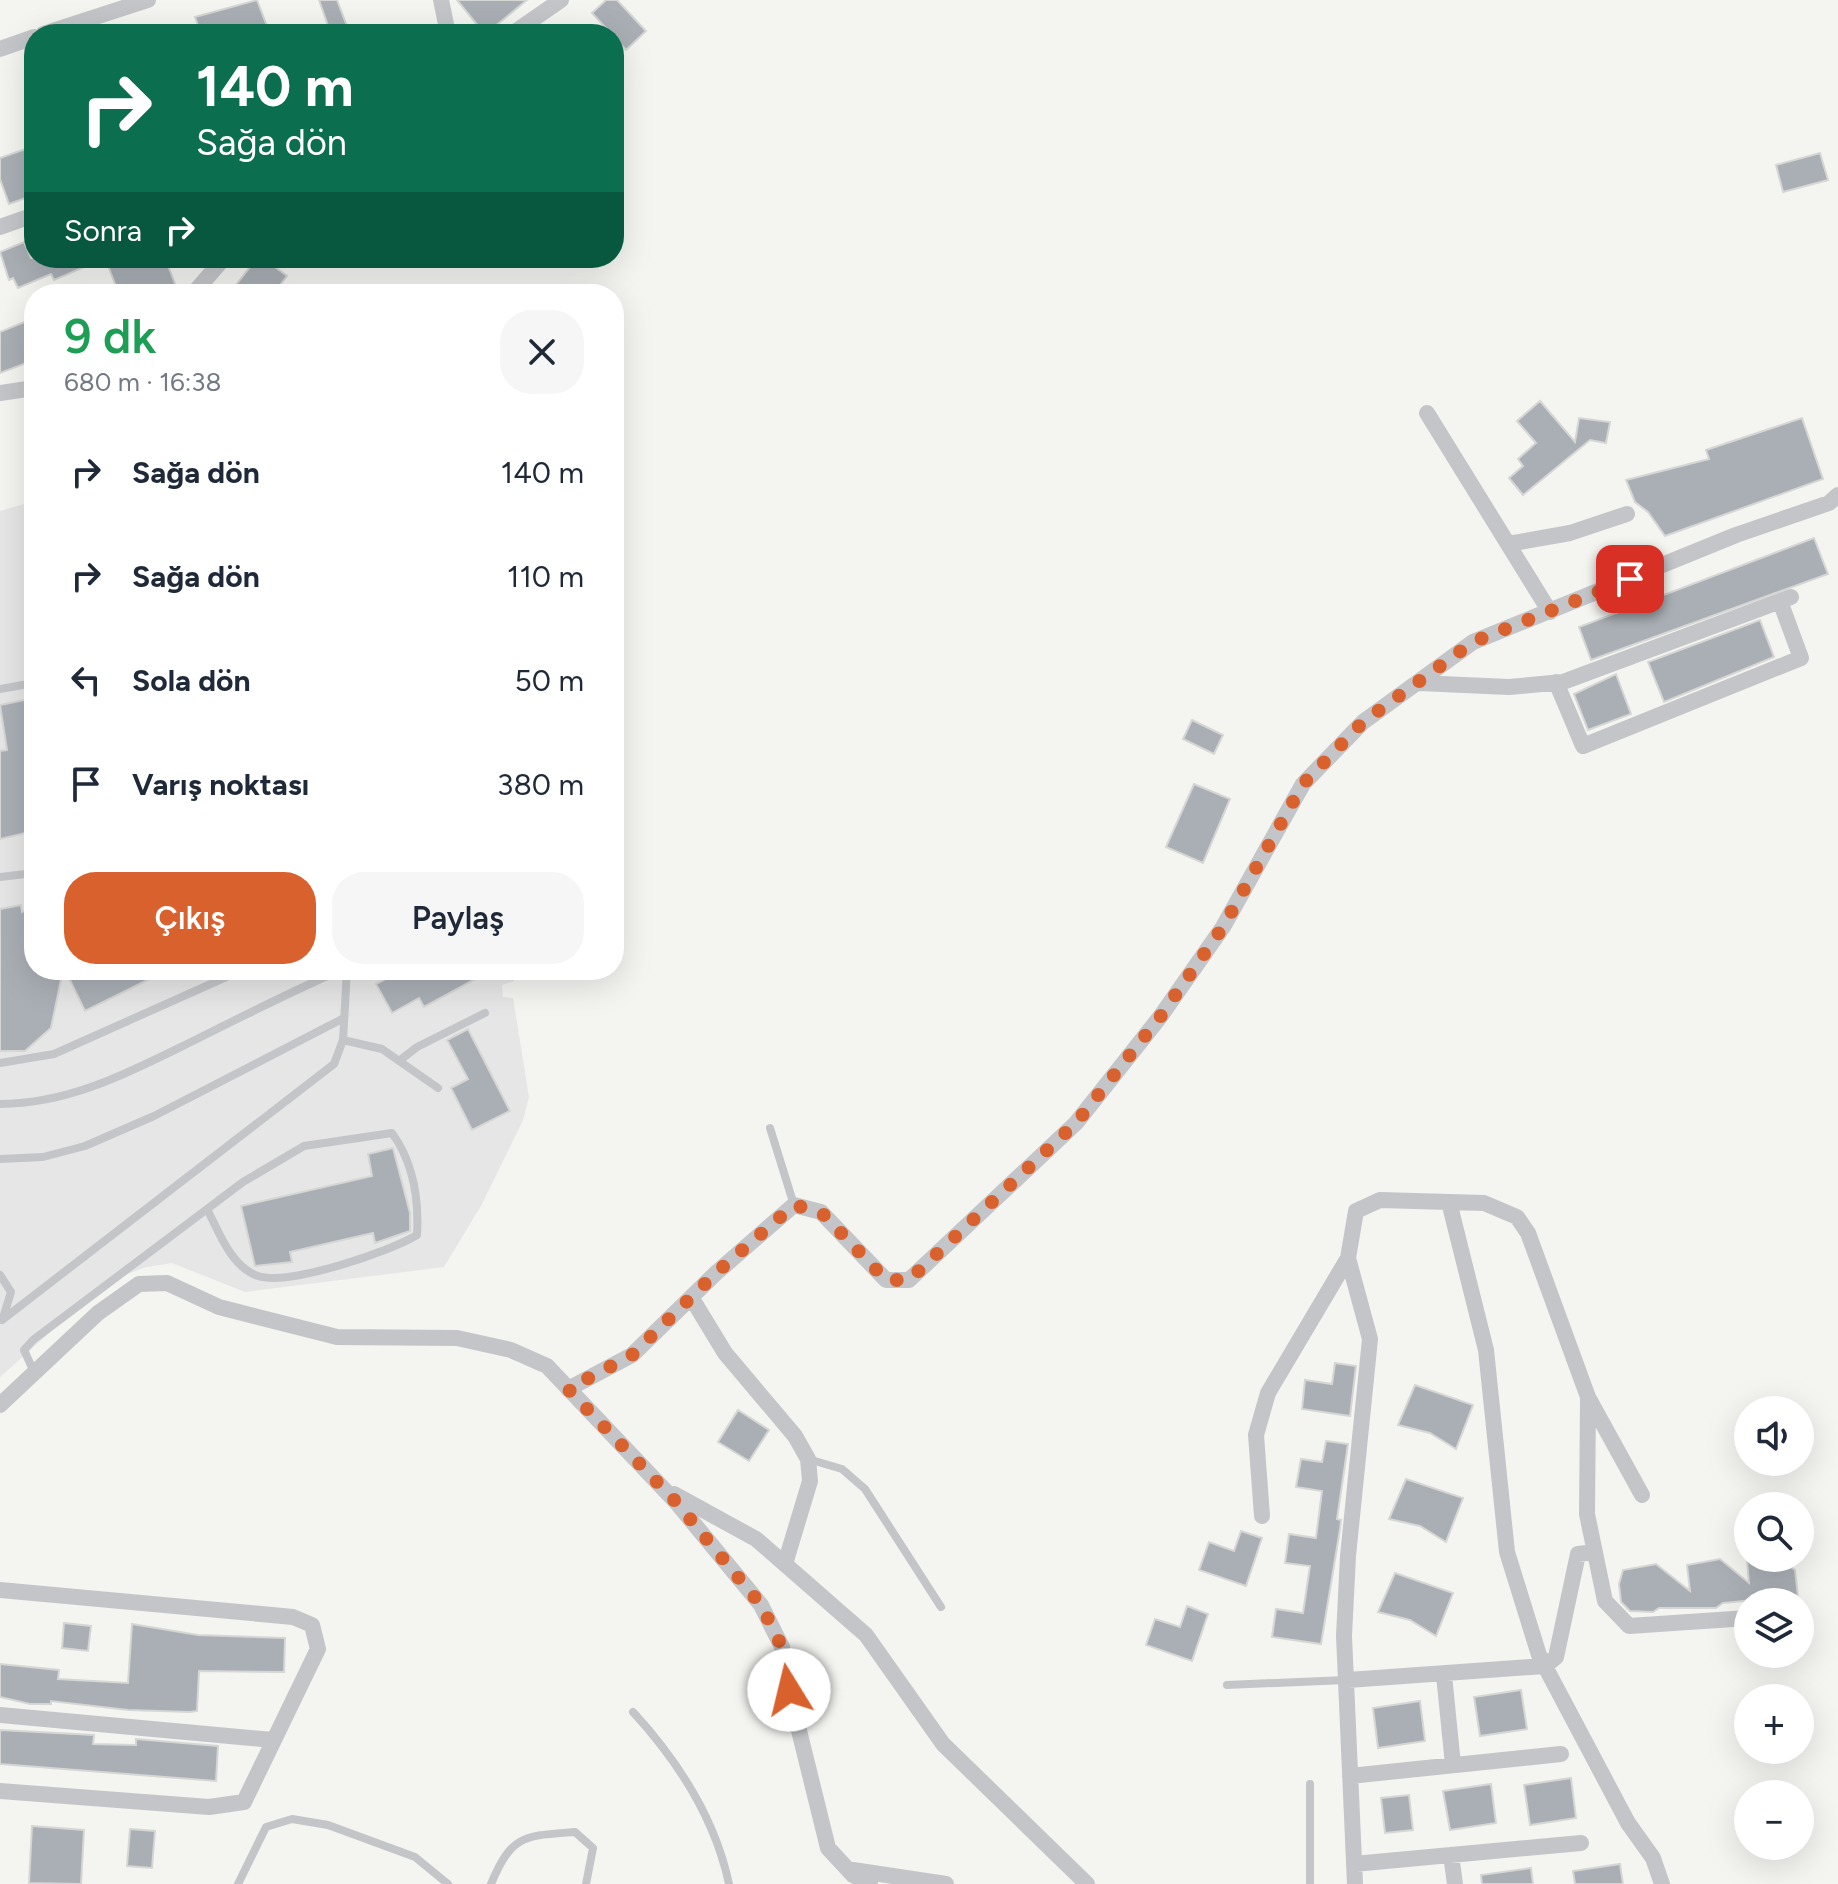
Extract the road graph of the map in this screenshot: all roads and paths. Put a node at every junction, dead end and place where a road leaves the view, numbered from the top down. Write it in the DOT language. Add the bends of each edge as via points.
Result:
graph roads {
  1 [pos="441,0"];
  2 [pos="561,0"];
  3 [pos="136,2"];
  4 [pos="72,24"];
  5 [pos="446,24"];
  6 [pos="526,24"];
  7 [pos="24,41"];
  8 [pos="0,49"];
  9 [pos="24,219"];
  10 [pos="0,227"];
  11 [pos="215,268"];
  12 [pos="202,284"];
  13 [pos="24,389"];
  14 [pos="0,393"];
  15 [pos="1427,413"];
  16 [pos="1838,495"];
  17 [pos="1627,514"];
  18 [pos="1508,544"];
  19 [pos="1550,612"];
  20 [pos="1556,682"];
  21 [pos="1419,683"];
  22 [pos="24,685"];
  23 [pos="0,689"];
  24 [pos="24,874"];
  25 [pos="0,877"];
  26 [pos="220,980"];
  27 [pos="323,980"];
  28 [pos="344,980"];
  29 [pos="485,1013"];
  30 [pos="344,1018"];
  31 [pos="343,1040"];
  32 [pos="399,1061"];
  33 [pos="0,1063"];
  34 [pos="438,1088"];
  35 [pos="0,1104"];
  36 [pos="770,1128"];
  37 [pos="0,1159"];
  38 [pos="1449,1202"];
  39 [pos="794,1205"];
  40 [pos="207,1209"];
  41 [pos="1348,1258"];
  42 [pos="0,1275"];
  43 [pos="691,1297"];
  44 [pos="1,1321"];
  45 [pos="34,1373"];
  46 [pos="568,1389"];
  47 [pos="1588,1397"];
  48 [pos="0,1405"];
  49 [pos="808,1459"];
  50 [pos="661,1487"];
  51 [pos="1642,1495"];
  52 [pos="1262,1516"];
  53 [pos="1595,1552"];
  54 [pos="785,1564"];
  55 [pos="0,1590"];
  56 [pos="941,1607"];
  57 [pos="1734,1619"];
  58 [pos="1545,1666"];
  59 [pos="1444,1675"];
  60 [pos="1348,1680"];
  61 [pos="1227,1685"];
  62 [pos="633,1712"];
  63 [pos="0,1715"];
  64 [pos="273,1740"];
  65 [pos="1561,1754"];
  66 [pos="1453,1765"];
  67 [pos="1350,1776"];
  68 [pos="1310,1784"];
  69 [pos="0,1791"];
  70 [pos="1581,1843"];
  71 [pos="1451,1855"];
  72 [pos="1354,1864"];
  73 [pos="848,1870"];
  74 [pos="238,1884"];
  75 [pos="448,1884"];
  76 [pos="491,1884"];
  77 [pos="586,1884"];
  78 [pos="729,1884"];
  79 [pos="870,1884"];
  80 [pos="946,1884"];
  81 [pos="1087,1884"];
  82 [pos="1310,1884"];
  83 [pos="1355,1884"];
  84 [pos="1455,1884"];
  85 [pos="1662,1884"];
  1 -- 5 [label="street"];
  2 -- 6 [label="street"];
  3 -- 4 [label="street"];
  7 -- 8 [label="street"];
  9 -- 10 [label="street"];
  11 -- 12 [label="street"];
  13 -- 14 [label="street"];
  15 -- 18 [label="street"];
  16 -- 19 [label="street" via="1829,503 1736,535"];
  17 -- 18 [label="street" via="1570,533"];
  18 -- 19 [label="street"];
  19 -- 21 [label="street" via="1473,642"];
  20 -- 20 [label="street" via="1786,599 1801,658 1583,746"];
  20 -- 21 [label="street" via="1509,687"];
  21 -- 39 [label="street" via="1363,722 1303,784 1223,927 1076,1123 909,1280 886,1280 821,1212"];
  22 -- 23 [label="lane"];
  24 -- 25 [label="lane"];
  26 -- 33 [label="lane" via="54,1054"];
  27 -- 35 [label="lane" via="112,1080 57,1098"];
  28 -- 30 [label="lane"];
  29 -- 32 [label="lane"];
  30 -- 31 [label="lane"];
  30 -- 37 [label="lane" via="85,1146 43,1157"];
  31 -- 32 [label="lane" via="382,1049"];
  31 -- 44 [label="lane" via="334,1064"];
  32 -- 34 [label="lane"];
  36 -- 39 [label="lane"];
  38 -- 41 [label="street" via="1380,1200 1356,1211"];
  38 -- 47 [label="street" via="1484,1203 1517,1217 1528,1233"];
  38 -- 58 [label="street" via="1486,1350 1507,1552"];
  39 -- 43 [label="street"];
  40 -- 40 [label="lane" via="304,1146 392,1133 406,1152 418,1211 417,1235 392,1250 307,1273 259,1277 235,1261"];
  40 -- 45 [label="lane" via="33,1340 24,1350"];
  41 -- 52 [label="street" via="1268,1393 1256,1435"];
  41 -- 60 [label="street" via="1370,1339 1348,1556"];
  42 -- 44 [label="lane" via="11,1292"];
  43 -- 46 [label="street" via="632,1355"];
  43 -- 49 [label="street" via="725,1353"];
  45 -- 46 [label="street" via="98,1313 139,1284 167,1283 219,1307 337,1337 457,1338 511,1350 547,1366"];
  45 -- 48 [label="street"];
  46 -- 50 [label="street"];
  47 -- 51 [label="street"];
  47 -- 53 [label="street" via="1587,1514"];
  49 -- 54 [label="street" via="810,1481"];
  49 -- 56 [label="lane" via="842,1469 865,1489"];
  50 -- 54 [label="street" via="756,1539"];
  50 -- 73 [label="street" via="761,1605 782,1647 828,1848"];
  53 -- 57 [label="street" via="1605,1601 1629,1626"];
  53 -- 58 [label="street" via="1578,1554 1556,1657"];
  54 -- 81 [label="street" via="866,1635 943,1744"];
  55 -- 64 [label="street" via="293,1617 312,1625 318,1649"];
  58 -- 59 [label="street"];
  58 -- 85 [label="street" via="1628,1823 1653,1858"];
  59 -- 60 [label="street"];
  59 -- 66 [label="street"];
  60 -- 61 [label="lane"];
  60 -- 67 [label="street"];
  62 -- 78 [label="lane" via="670,1752 713,1829"];
  63 -- 64 [label="street"];
  64 -- 69 [label="street" via="244,1802 209,1807"];
  65 -- 66 [label="street"];
  66 -- 67 [label="street"];
  67 -- 72 [label="street"];
  68 -- 82 [label="lane"];
  70 -- 71 [label="street"];
  71 -- 72 [label="street"];
  71 -- 84 [label="street"];
  72 -- 83 [label="street"];
  73 -- 79 [label="street"];
  73 -- 80 [label="street"];
  74 -- 75 [label="lane" via="266,1827 292,1819 328,1825 415,1857"];
  76 -- 77 [label="lane" via="505,1851 534,1835 575,1832 593,1848"];
}
